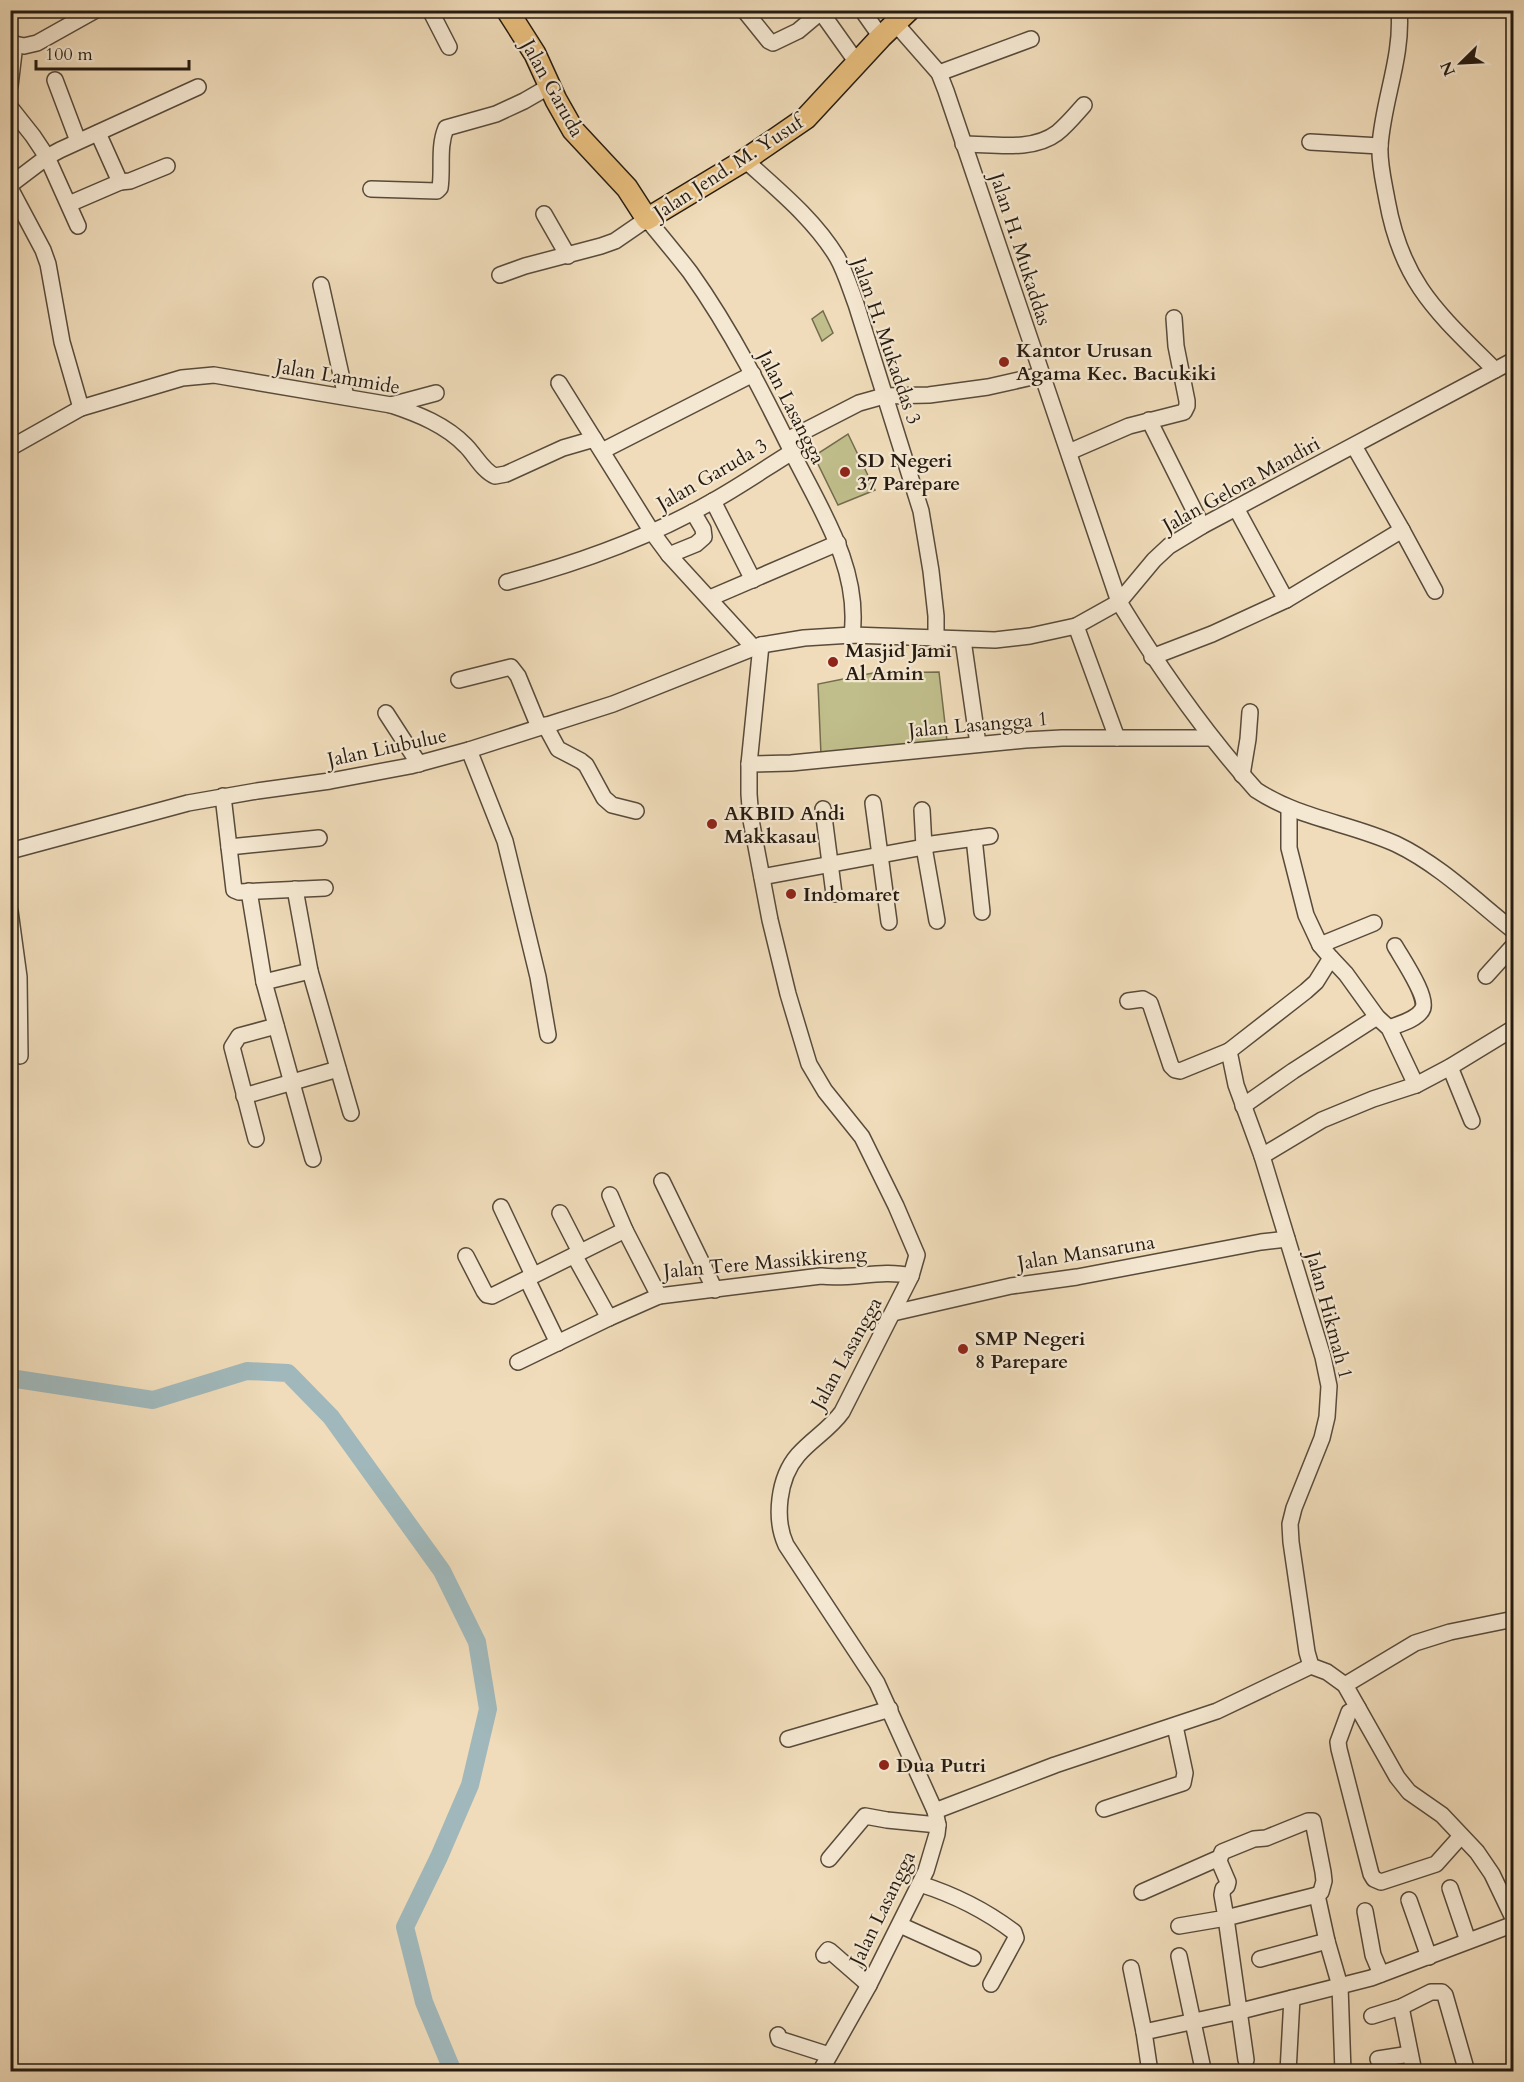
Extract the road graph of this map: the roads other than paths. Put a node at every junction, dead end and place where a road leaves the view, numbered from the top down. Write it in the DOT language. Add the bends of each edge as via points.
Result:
graph roads {
  1 [pos="96,10"];
  2 [pos="430,10"];
  3 [pos="507,10"];
  4 [pos="744,10"];
  5 [pos="862,10"];
  6 [pos="1399,10"];
  7 [pos="822,11"];
  8 [pos="896,24"];
  9 [pos="1031,39"];
  10 [pos="13,44"];
  11 [pos="449,47"];
  12 [pos="858,64"];
  13 [pos="939,73"];
  14 [pos="55,80"];
  15 [pos="10,86"];
  16 [pos="550,86"];
  17 [pos="198,87"];
  18 [pos="1084,105"];
  19 [pos="10,107"];
  20 [pos="98,133"];
  21 [pos="78,141"];
  22 [pos="1310,142"];
  23 [pos="963,144"];
  24 [pos="1380,146"];
  25 [pos="47,157"];
  26 [pos="745,160"];
  27 [pos="167,166"];
  28 [pos="120,182"];
  29 [pos="10,187"];
  30 [pos="371,189"];
  31 [pos="627,189"];
  32 [pos="675,200"];
  33 [pos="69,204"];
  34 [pos="544,214"];
  35 [pos="647,219"];
  36 [pos="78,226"];
  37 [pos="568,256"];
  38 [pos="500,274"];
  39 [pos="321,285"];
  40 [pos="1174,318"];
  41 [pos="1514,360"];
  42 [pos="1495,370"];
  43 [pos="753,374"];
  44 [pos="1041,375"];
  45 [pos="559,383"];
  46 [pos="436,393"];
  47 [pos="884,396"];
  48 [pos="346,397"];
  49 [pos="392,405"];
  50 [pos="81,408"];
  51 [pos="1149,420"];
  52 [pos="598,445"];
  53 [pos="789,446"];
  54 [pos="1354,446"];
  55 [pos="10,448"];
  56 [pos="1069,452"];
  57 [pos="713,501"];
  58 [pos="1236,508"];
  59 [pos="693,512"];
  60 [pos="1202,526"];
  61 [pos="1401,530"];
  62 [pos="652,532"];
  63 [pos="838,543"];
  64 [pos="669,555"];
  65 [pos="753,580"];
  66 [pos="507,582"];
  67 [pos="1435,591"];
  68 [pos="710,598"];
  69 [pos="1286,600"];
  70 [pos="1119,602"];
  71 [pos="1076,626"];
  72 [pos="852,635"];
  73 [pos="936,640"];
  74 [pos="963,640"];
  75 [pos="758,647"];
  76 [pos="1152,657"];
  77 [pos="459,681"];
  78 [pos="1250,712"];
  79 [pos="386,713"];
  80 [pos="542,726"];
  81 [pos="1117,738"];
  82 [pos="1211,738"];
  83 [pos="978,744"];
  84 [pos="469,750"];
  85 [pos="419,764"];
  86 [pos="749,764"];
  87 [pos="1242,775"];
  88 [pos="224,796"];
  89 [pos="873,803"];
  90 [pos="1289,808"];
  91 [pos="823,809"];
  92 [pos="922,810"];
  93 [pos="636,811"];
  94 [pos="319,838"];
  95 [pos="229,847"];
  96 [pos="924,847"];
  97 [pos="10,851"];
  98 [pos="881,855"];
  99 [pos="831,864"];
  100 [pos="762,877"];
  101 [pos="325,888"];
  102 [pos="295,889"];
  103 [pos="249,891"];
  104 [pos="834,894"];
  105 [pos="10,911"];
  106 [pos="982,912"];
  107 [pos="937,921"];
  108 [pos="889,922"];
  109 [pos="1374,922"];
  110 [pos="1514,931"];
  111 [pos="1320,945"];
  112 [pos="1514,945"];
  113 [pos="1395,946"];
  114 [pos="1331,958"];
  115 [pos="310,971"];
  116 [pos="1486,976"];
  117 [pos="264,982"];
  118 [pos="1128,1001"];
  119 [pos="1377,1017"];
  120 [pos="276,1026"];
  121 [pos="1389,1028"];
  122 [pos="1514,1028"];
  123 [pos="548,1035"];
  124 [pos="1229,1051"];
  125 [pos="20,1056"];
  126 [pos="1450,1067"];
  127 [pos="338,1069"];
  128 [pos="292,1081"];
  129 [pos="1416,1085"];
  130 [pos="244,1096"];
  131 [pos="1243,1106"];
  132 [pos="351,1113"];
  133 [pos="1473,1121"];
  134 [pos="256,1139"];
  135 [pos="1262,1156"];
  136 [pos="313,1159"];
  137 [pos="662,1181"];
  138 [pos="610,1195"];
  139 [pos="501,1207"];
  140 [pos="560,1213"];
  141 [pos="625,1230"];
  142 [pos="1287,1239"];
  143 [pos="577,1253"];
  144 [pos="466,1256"];
  145 [pos="914,1269"];
  146 [pos="530,1277"];
  147 [pos="715,1290"];
  148 [pos="659,1296"];
  149 [pos="893,1314"];
  150 [pos="609,1318"];
  151 [pos="558,1343"];
  152 [pos="518,1362"];
  153 [pos="1514,1619"];
  154 [pos="1311,1666"];
  155 [pos="1345,1685"];
  156 [pos="1358,1708"];
  157 [pos="890,1709"];
  158 [pos="1175,1726"];
  159 [pos="788,1739"];
  160 [pos="1104,1809"];
  161 [pos="937,1818"];
  162 [pos="1461,1836"];
  163 [pos="1219,1858"];
  164 [pos="829,1859"];
  165 [pos="920,1884"];
  166 [pos="1450,1888"];
  167 [pos="1142,1892"];
  168 [pos="1317,1895"];
  169 [pos="1409,1900"];
  170 [pos="1365,1911"];
  171 [pos="1226,1918"];
  172 [pos="1514,1922"];
  173 [pos="900,1925"];
  174 [pos="1179,1926"];
  175 [pos="1327,1941"];
  176 [pos="1468,1941"];
  177 [pos="824,1955"];
  178 [pos="1179,1956"];
  179 [pos="1429,1957"];
  180 [pos="974,1958"];
  181 [pos="1260,1959"];
  182 [pos="1131,1968"];
  183 [pos="1381,1974"];
  184 [pos="991,1984"];
  185 [pos="869,1985"];
  186 [pos="1340,1986"];
  187 [pos="1292,1998"];
  188 [pos="1401,2007"];
  189 [pos="1241,2011"];
  190 [pos="1372,2016"];
  191 [pos="1194,2021"];
  192 [pos="1144,2032"];
  193 [pos="778,2036"];
  194 [pos="1410,2054"];
  195 [pos="828,2055"];
  196 [pos="1378,2059"];
  197 [pos="1246,2060"];
  198 [pos="1203,2069"];
  199 [pos="820,2072"];
  200 [pos="1150,2072"];
  201 [pos="1288,2072"];
  202 [pos="1343,2072"];
  203 [pos="1414,2072"];
  204 [pos="1467,2072"];
  1 -- 10 [label="street" via="37,43"];
  2 -- 11 [label="street"];
  3 -- 16 [label="highway, Jalan Garuda"];
  4 -- 7 [label="street" via="773,43 798,31"];
  5 -- 8 [label="street, Jalan H. Mukaddas"];
  6 -- 24 [label="street" via="1399,47"];
  7 -- 12 [label="street"];
  8 -- 12 [label="highway, Jalan Jend. M. Yusuf"];
  8 -- 13 [label="street, Jalan H. Mukaddas"];
  9 -- 13 [label="street"];
  10 -- 15 [label="street"];
  12 -- 26 [label="highway, Jalan Jend. M. Yusuf" via="806,118"];
  13 -- 23 [label="street, Jalan H. Mukaddas"];
  14 -- 21 [label="street"];
  16 -- 30 [label="street" via="496,114 446,128 437,191"];
  16 -- 31 [label="highway, Jalan Garuda" via="573,130"];
  17 -- 20 [label="street"];
  18 -- 23 [label="street" via="1057,134 1044,140 1014,145"];
  19 -- 25 [label="street"];
  20 -- 21 [label="street"];
  20 -- 28 [label="street"];
  21 -- 25 [label="street"];
  22 -- 24 [label="street"];
  23 -- 44 [label="street, Jalan H. Mukaddas"];
  24 -- 42 [label="street" via="1395,240 1409,272 1445,320"];
  25 -- 29 [label="street"];
  25 -- 33 [label="street"];
  26 -- 32 [label="highway, Jalan Jend. M. Yusuf"];
  26 -- 47 [label="street, Jalan H. Mukaddas 3" via="791,201 838,258"];
  27 -- 28 [label="street"];
  28 -- 33 [label="street"];
  29 -- 50 [label="street" via="48,264 62,342"];
  31 -- 32 [label="highway"];
  31 -- 35 [label="highway, Jalan Garuda"];
  32 -- 35 [label="highway, Jalan Jend. M. Yusuf"];
  33 -- 36 [label="street"];
  34 -- 37 [label="street"];
  35 -- 37 [label="street" via="615,241"];
  35 -- 43 [label="street, Jalan Lasangga" via="689,272"];
  37 -- 38 [label="street"];
  39 -- 48 [label="street"];
  40 -- 51 [label="street" via="1187,406 1184,412"];
  41 -- 42 [label="street, Jalan Gelora Mandiri"];
  42 -- 54 [label="street, Jalan Gelora Mandiri"];
  43 -- 52 [label="street"];
  43 -- 53 [label="street, Jalan Lasangga"];
  44 -- 47 [label="street, Jalan Garuda 3" via="929,395"];
  44 -- 56 [label="street, Jalan H. Mukaddas"];
  45 -- 52 [label="street"];
  46 -- 49 [label="street"];
  47 -- 53 [label="street, Jalan Garuda 3" via="841,411"];
  47 -- 73 [label="street, Jalan H. Mukaddas 3" via="921,511 931,571"];
  48 -- 49 [label="street, Jalan Lammide"];
  48 -- 50 [label="street, Jalan Lammide" via="214,375 171,380"];
  49 -- 52 [label="street, Jalan Lammide" via="451,434 495,476 563,448"];
  50 -- 55 [label="street, Jalan Lammide"];
  51 -- 56 [label="street"];
  51 -- 60 [label="street"];
  52 -- 62 [label="street"];
  53 -- 57 [label="street, Jalan Garuda 3"];
  53 -- 63 [label="street, Jalan Lasangga"];
  54 -- 58 [label="street, Jalan Gelora Mandiri"];
  54 -- 61 [label="street"];
  56 -- 70 [label="street, Jalan H. Mukaddas"];
  57 -- 59 [label="street, Jalan Garuda 3"];
  57 -- 65 [label="street"];
  58 -- 60 [label="street, Jalan Gelora Mandiri"];
  58 -- 69 [label="street"];
  59 -- 62 [label="street, Jalan Garuda 3"];
  59 -- 64 [label="street" via="704,537"];
  60 -- 70 [label="street, Jalan Gelora Mandiri" via="1169,546"];
  61 -- 67 [label="street"];
  61 -- 69 [label="street"];
  62 -- 64 [label="street"];
  62 -- 66 [label="street, Jalan Garuda 3" via="582,560"];
  63 -- 65 [label="street"];
  63 -- 72 [label="street, Jalan Lasangga" via="852,587"];
  64 -- 68 [label="street"];
  65 -- 68 [label="street"];
  68 -- 75 [label="street"];
  69 -- 76 [label="street"];
  70 -- 71 [label="street, Jalan Gelora Mandiri"];
  70 -- 76 [label="street, Jalan H. Mukaddas"];
  71 -- 74 [label="street, Jalan Gelora Mandiri" via="1030,636"];
  71 -- 81 [label="street"];
  72 -- 73 [label="street, Jalan Gelora Mandiri"];
  72 -- 75 [label="street, Jalan Gelora Mandiri" via="804,638"];
  73 -- 74 [label="street, Jalan Gelora Mandiri"];
  74 -- 83 [label="street"];
  75 -- 80 [label="street, Jalan Liubulue" via="613,704"];
  75 -- 86 [label="street"];
  76 -- 82 [label="street, Jalan H. Mukaddas"];
  77 -- 80 [label="street" via="511,667"];
  78 -- 87 [label="street"];
  79 -- 85 [label="street"];
  80 -- 84 [label="street, Jalan Liubulue"];
  80 -- 93 [label="street" via="558,749 586,765 604,798 612,805"];
  81 -- 82 [label="street, Jalan Lasangga 1"];
  81 -- 83 [label="street, Jalan Lasangga 1"];
  82 -- 87 [label="street, Jalan H. Mukaddas"];
  83 -- 86 [label="street, Jalan Lasangga 1"];
  84 -- 85 [label="street, Jalan Liubulue"];
  84 -- 123 [label="street" via="505,842 538,976"];
  85 -- 88 [label="street, Jalan Liubulue"];
  86 -- 100 [label="street" via="751,820"];
  87 -- 90 [label="street, Jalan H. Mukaddas" via="1270,800"];
  88 -- 95 [label="street"];
  88 -- 97 [label="street, Jalan Liubulue"];
  89 -- 98 [label="street"];
  90 -- 110 [label="street, Jalan H. Mukaddas" via="1411,852"];
  90 -- 111 [label="street" via="1289,848 1306,915"];
  91 -- 99 [label="street"];
  92 -- 96 [label="street"];
  94 -- 95 [label="street"];
  95 -- 103 [label="street" via="234,890"];
  96 -- 98 [label="street"];
  96 -- 106 [label="street" via="982,837"];
  96 -- 107 [label="street"];
  98 -- 99 [label="street"];
  98 -- 108 [label="street"];
  99 -- 100 [label="street"];
  99 -- 104 [label="street"];
  100 -- 145 [label="street" via="788,994 809,1064 866,1145 915,1248"];
  101 -- 102 [label="street"];
  102 -- 103 [label="street"];
  102 -- 115 [label="street"];
  103 -- 117 [label="street"];
  105 -- 125 [label="street" via="18,977"];
  109 -- 111 [label="street"];
  111 -- 114 [label="street"];
  112 -- 116 [label="street"];
  113 -- 121 [label="street" via="1421,992 1424,1006 1415,1016"];
  114 -- 119 [label="street"];
  114 -- 124 [label="street" via="1316,982"];
  115 -- 117 [label="street"];
  115 -- 127 [label="street"];
  117 -- 120 [label="street"];
  118 -- 124 [label="street" via="1143,999 1150,1003 1175,1070"];
  119 -- 121 [label="street"];
  119 -- 131 [label="street"];
  120 -- 128 [label="street"];
  120 -- 130 [label="street" via="238,1036 233,1046"];
  121 -- 129 [label="street"];
  122 -- 126 [label="street"];
  124 -- 131 [label="street, Jalan Hikmah 1"];
  126 -- 129 [label="street"];
  126 -- 133 [label="street"];
  127 -- 128 [label="street"];
  127 -- 132 [label="street"];
  128 -- 130 [label="street"];
  128 -- 136 [label="street"];
  129 -- 135 [label="street" via="1322,1120"];
  130 -- 134 [label="street"];
  131 -- 135 [label="street, Jalan Hikmah 1"];
  135 -- 142 [label="street, Jalan Hikmah 1"];
  137 -- 147 [label="street"];
  138 -- 141 [label="street, Jalan Tere Massikkireng"];
  139 -- 146 [label="street"];
  140 -- 143 [label="street"];
  141 -- 143 [label="street"];
  141 -- 148 [label="street, Jalan Tere Massikkireng"];
  142 -- 149 [label="street, Jalan Mansaruna" via="1011,1286"];
  142 -- 154 [label="street, Jalan Hikmah 1" via="1329,1386 1322,1438 1290,1524"];
  143 -- 146 [label="street"];
  143 -- 150 [label="street"];
  144 -- 146 [label="street" via="487,1295"];
  145 -- 147 [label="street, Jalan Tere Massikkireng" via="834,1269 821,1275"];
  145 -- 149 [label="street, Jalan Lasangga"];
  146 -- 151 [label="street"];
  147 -- 148 [label="street, Jalan Tere Massikkireng"];
  148 -- 150 [label="street"];
  149 -- 157 [label="street, Jalan Lasangga" via="842,1412 792,1464 782,1490 779,1518 786,1545"];
  150 -- 151 [label="street"];
  151 -- 152 [label="street"];
  153 -- 155 [label="street" via="1414,1644"];
  154 -- 155 [label="street"];
  154 -- 158 [label="street" via="1217,1711"];
  155 -- 156 [label="street"];
  156 -- 162 [label="street" via="1409,1792 1442,1815"];
  156 -- 162 [label="street" via="1349,1712 1338,1742 1374,1879 1382,1882 1436,1864"];
  157 -- 159 [label="street"];
  157 -- 161 [label="street, Jalan Lasangga"];
  158 -- 160 [label="street" via="1185,1773 1183,1783"];
  158 -- 161 [label="street" via="1055,1765"];
  161 -- 164 [label="street" via="887,1820 865,1816"];
  161 -- 165 [label="street, Jalan Lasangga" via="931,1857"];
  162 -- 172 [label="street" via="1492,1874"];
  163 -- 167 [label="street"];
  163 -- 168 [label="street" via="1221,1852 1311,1820 1323,1872 1323,1887"];
  163 -- 171 [label="street" via="1228,1882 1222,1895"];
  165 -- 173 [label="street, Jalan Lasangga"];
  165 -- 184 [label="street" via="974,1905 1014,1932 1016,1938"];
  166 -- 176 [label="street"];
  168 -- 171 [label="street"];
  168 -- 175 [label="street"];
  169 -- 179 [label="street"];
  170 -- 183 [label="street" via="1373,1955"];
  171 -- 174 [label="street"];
  171 -- 189 [label="street"];
  172 -- 176 [label="street"];
  173 -- 180 [label="street"];
  173 -- 185 [label="street, Jalan Lasangga"];
  175 -- 181 [label="street"];
  175 -- 186 [label="street"];
  176 -- 179 [label="street"];
  177 -- 185 [label="street" via="830,1951"];
  178 -- 191 [label="street"];
  179 -- 183 [label="street"];
  182 -- 192 [label="street"];
  183 -- 186 [label="street"];
  185 -- 195 [label="street, Jalan Lasangga"];
  186 -- 187 [label="street"];
  186 -- 202 [label="street"];
  187 -- 189 [label="street"];
  187 -- 201 [label="street"];
  188 -- 190 [label="street"];
  188 -- 194 [label="street"];
  188 -- 204 [label="street" via="1431,1992 1442,1992"];
  189 -- 191 [label="street"];
  189 -- 197 [label="street"];
  191 -- 192 [label="street"];
  191 -- 198 [label="street"];
  192 -- 200 [label="street"];
  193 -- 195 [label="street"];
  194 -- 196 [label="street"];
  194 -- 203 [label="street"];
  195 -- 199 [label="street, Jalan Lasangga"];
}
